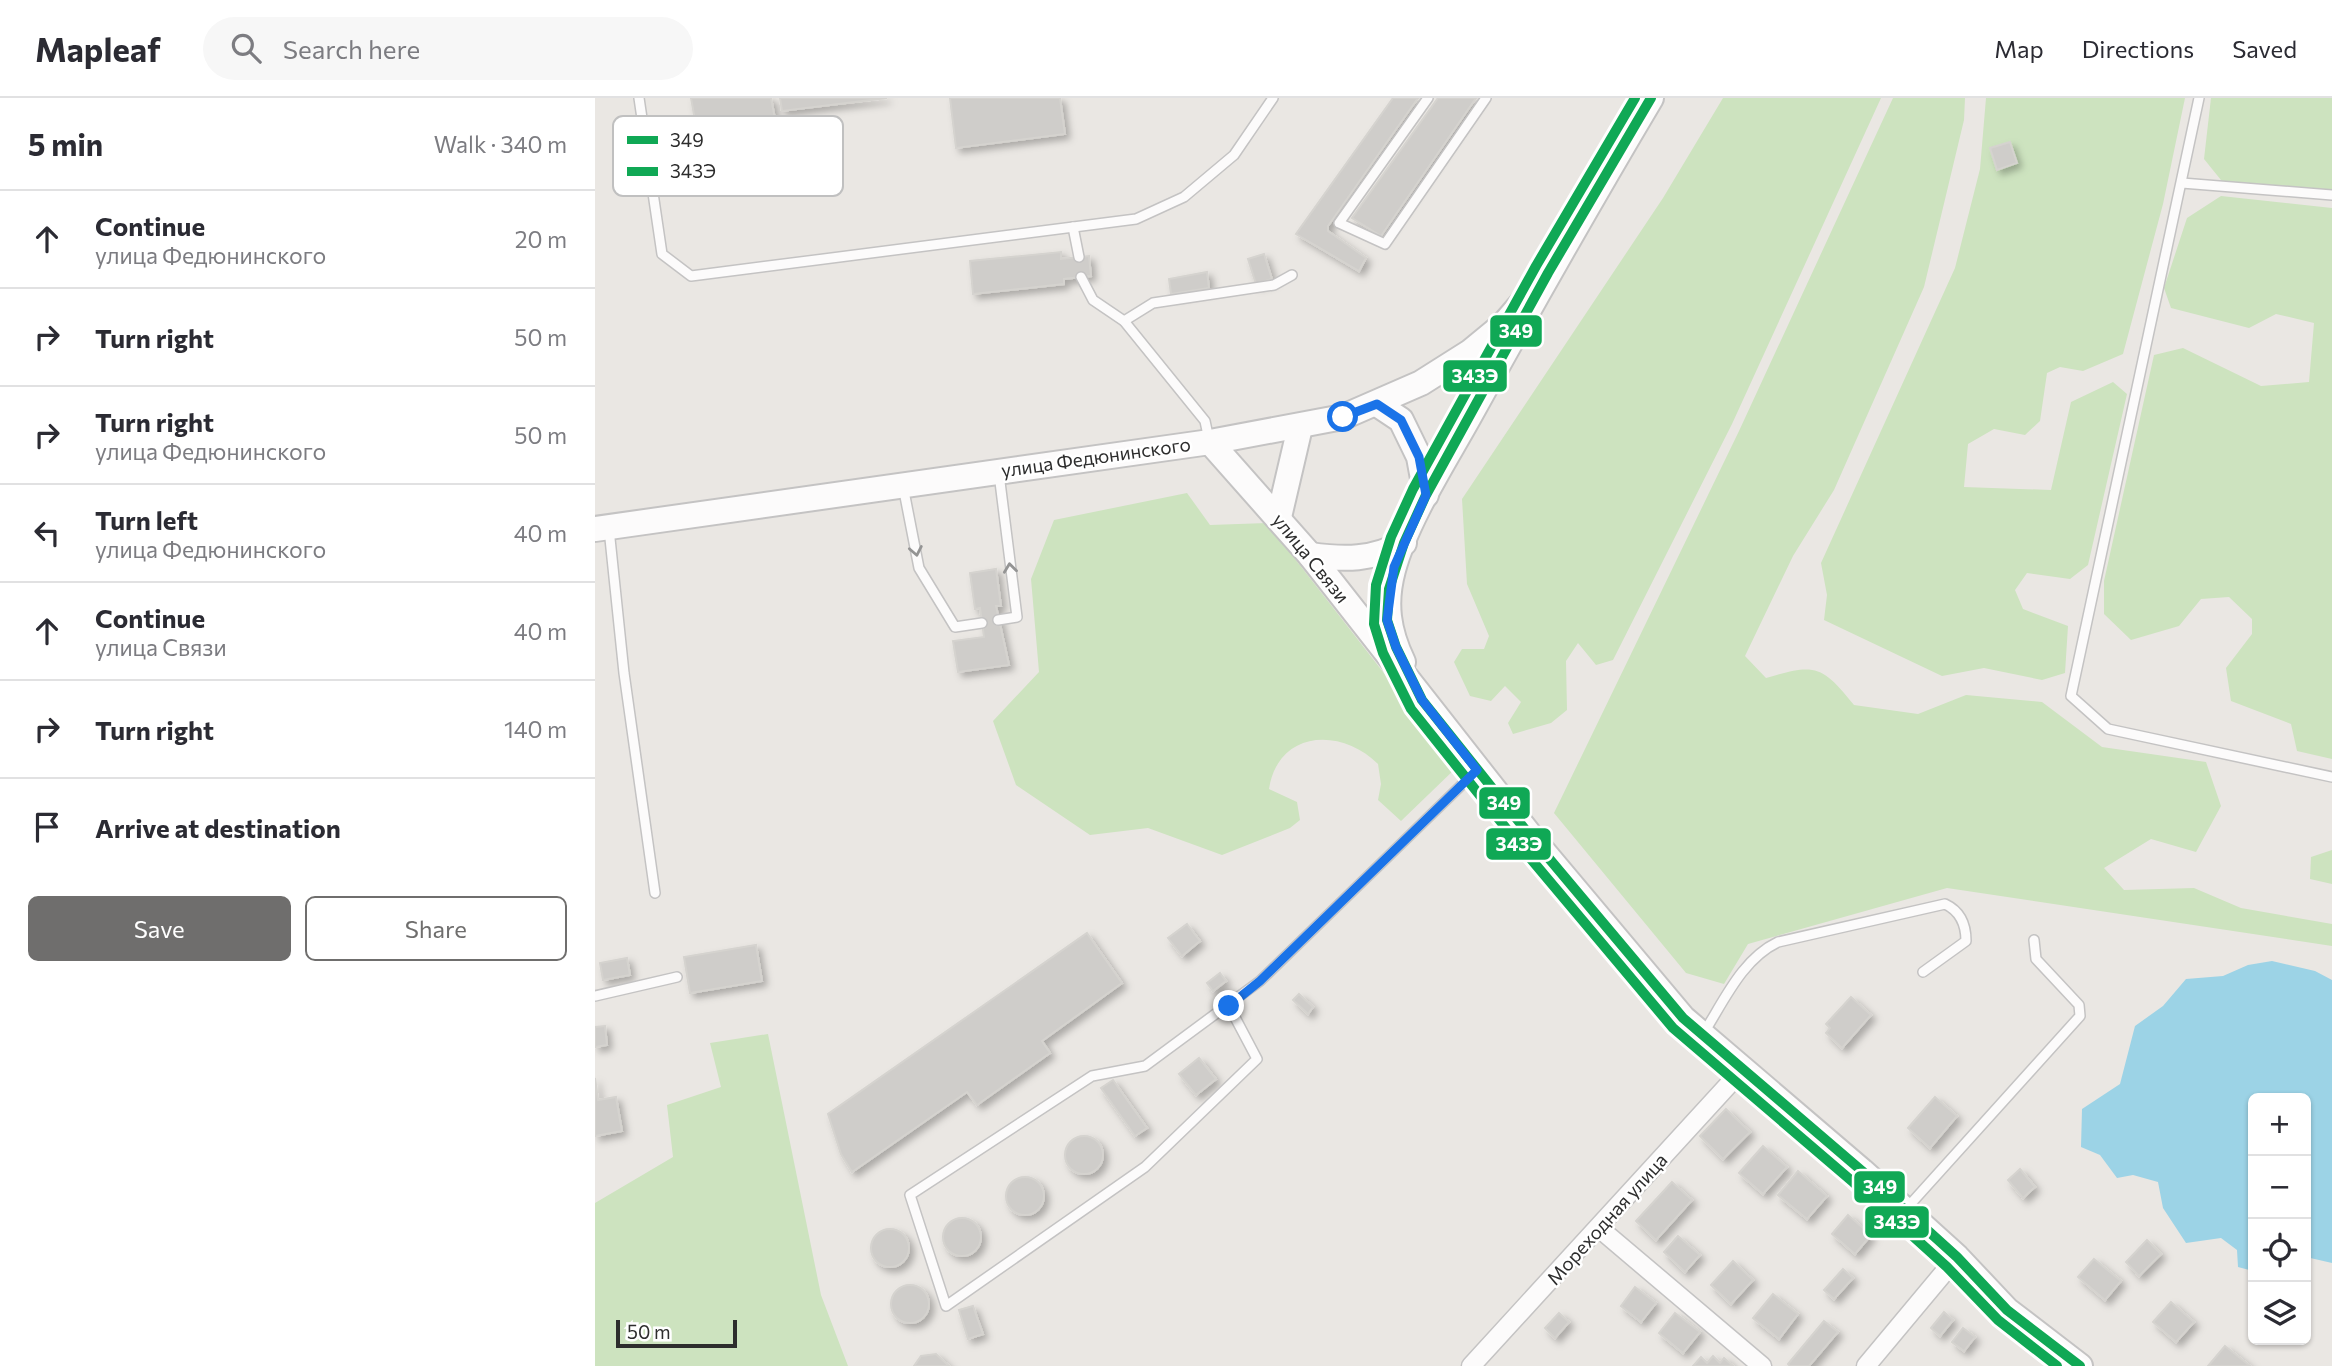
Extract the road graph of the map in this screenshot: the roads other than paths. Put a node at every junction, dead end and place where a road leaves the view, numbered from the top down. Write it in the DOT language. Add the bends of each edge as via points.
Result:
graph roads {
  1 [pos="639,98"];
  2 [pos="1273,98"];
  3 [pos="1428,98"];
  4 [pos="1486,98"];
  5 [pos="1651,98"];
  6 [pos="2199,98"];
  7 [pos="642,116"];
  8 [pos="2182,183"];
  9 [pos="2332,195"];
  10 [pos="653,196"];
  11 [pos="1073,227"];
  12 [pos="1079,257"];
  13 [pos="1548,273"];
  14 [pos="1292,275"];
  15 [pos="1081,277"];
  16 [pos="1124,321"];
  17 [pos="1377,404"];
  18 [pos="1300,427"];
  19 [pos="1210,442"];
  20 [pos="998,470"];
  21 [pos="903,484"];
  22 [pos="1426,495"];
  23 [pos="1279,517"];
  24 [pos="602,528"];
  25 [pos="1404,543"];
  26 [pos="1310,555"];
  27 [pos="998,620"];
  28 [pos="982,622"];
  29 [pos="1422,700"];
  30 [pos="1477,770"];
  31 [pos="2332,777"];
  32 [pos="655,893"];
  33 [pos="2034,940"];
  34 [pos="1923,972"];
  35 [pos="677,978"];
  36 [pos="595,996"];
  37 [pos="1229,1006"];
  38 [pos="1702,1036"];
  39 [pos="1742,1070"];
  40 [pos="1905,1210"];
  41 [pos="1599,1228"];
  42 [pos="1958,1257"];
  43 [pos="1477,1364"];
  44 [pos="1762,1366"];
  45 [pos="1866,1366"];
  46 [pos="2080,1366"];
  1 -- 7 [label="lane"];
  2 -- 11 [label="lane" via="1234,155 1185,197 1136,219"];
  3 -- 4 [label="lane" via="1339,223 1385,244"];
  5 -- 13 [label="main road, улица Федюнинского"];
  6 -- 8 [label="lane"];
  8 -- 9 [label="lane"];
  8 -- 31 [label="lane" via="2071,696 2108,729"];
  10 -- 11 [label="lane" via="662,254 691,276"];
  11 -- 12 [label="lane"];
  13 -- 17 [label="main road, улица Федюнинского" via="1504,324 1471,352"];
  13 -- 22 [label="main road, улица Федюнинского"];
  14 -- 16 [label="lane" via="1274,285 1153,303"];
  15 -- 16 [label="lane" via="1093,300"];
  16 -- 19 [label="lane" via="1205,421"];
  17 -- 18 [label="main road, улица Федюнинского"];
  17 -- 22 [label="main road" via="1401,420 1419,457"];
  18 -- 19 [label="main road, улица Федюнинского"];
  18 -- 23 [label="main road"];
  19 -- 20 [label="main road, улица Федюнинского"];
  19 -- 23 [label="main road, улица Связи"];
  20 -- 21 [label="main road, улица Федюнинского"];
  27 -- 20 [label="lane, one-way" via="1017,617"];
  21 -- 24 [label="main road, улица Федюнинского"];
  21 -- 28 [label="lane, one-way" via="919,568 955,626"];
  22 -- 25 [label="main road, улица Федюнинского"];
  23 -- 26 [label="main road, улица Связи"];
  24 -- 32 [label="lane"];
  25 -- 26 [label="main road" via="1364,558"];
  25 -- 29 [label="main road, улица Федюнинского" via="1389,589 1387,620"];
  26 -- 29 [label="main road, улица Связи"];
  29 -- 30 [label="main road, улица Связи"];
  30 -- 37 [label="lane"];
  30 -- 38 [label="main road, улица Связи" via="1627,954"];
  33 -- 40 [label="lane" via="2036,959 2078,1004 2080,1016"];
  34 -- 38 [label="lane" via="1966,941 1966,928 1956,909 1945,904 1778,942 1762,950 1750,961"];
  35 -- 36 [label="lane"];
  37 -- 37 [label="lane" via="1257,1059 1145,1167 946,1306 909,1195 1092,1076 1145,1066"];
  38 -- 39 [label="main road, улица Связи"];
  39 -- 40 [label="main road, улица Связи"];
  39 -- 41 [label="street, Мореходная улица"];
  40 -- 42 [label="main road, улица Связи"];
  41 -- 43 [label="street, Мореходная улица"];
  41 -- 44 [label="street"];
  42 -- 45 [label="street"];
  42 -- 46 [label="main road, улица Связи" via="2007,1310"];
}
